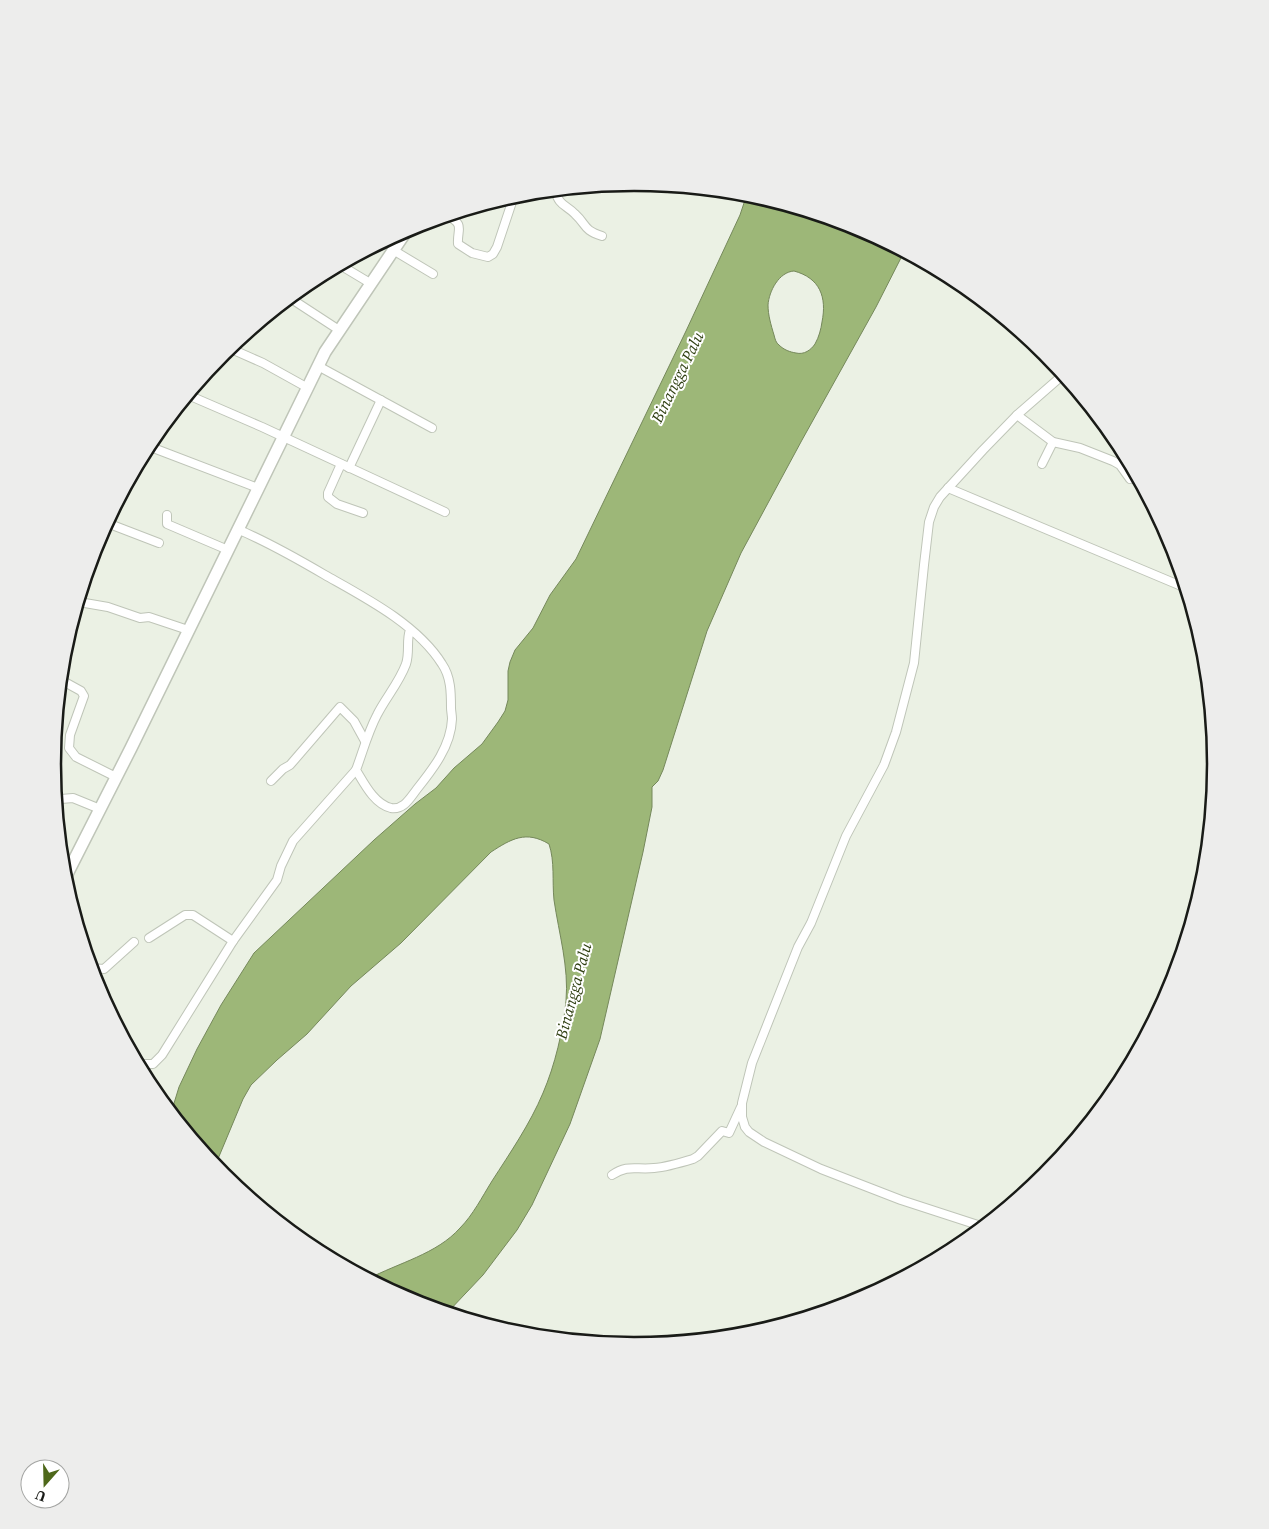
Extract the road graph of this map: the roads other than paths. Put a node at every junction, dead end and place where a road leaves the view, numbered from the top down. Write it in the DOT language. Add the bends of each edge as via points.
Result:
graph roads {
  1 [pos="558,196"];
  2 [pos="511,205"];
  3 [pos="456,220"];
  4 [pos="602,236"];
  5 [pos="398,243"];
  6 [pos="393,250"];
  7 [pos="347,269"];
  8 [pos="433,274"];
  9 [pos="370,283"];
  10 [pos="297,302"];
  11 [pos="339,330"];
  12 [pos="237,352"];
  13 [pos="318,366"];
  14 [pos="1058,379"];
  15 [pos="308,388"];
  16 [pos="195,398"];
  17 [pos="381,400"];
  18 [pos="1017,415"];
  19 [pos="432,428"];
  20 [pos="284,437"];
  21 [pos="1052,442"];
  22 [pos="156,449"];
  23 [pos="1042,464"];
  24 [pos="345,466"];
  25 [pos="1130,479"];
  26 [pos="258,488"];
  27 [pos="948,488"];
  28 [pos="445,512"];
  29 [pos="363,513"];
  30 [pos="167,515"];
  31 [pos="114,526"];
  32 [pos="237,529"];
  33 [pos="159,543"];
  34 [pos="228,550"];
  35 [pos="1178,585"];
  36 [pos="85,603"];
  37 [pos="188,630"];
  38 [pos="410,630"];
  39 [pos="67,683"];
  40 [pos="365,741"];
  41 [pos="356,770"];
  42 [pos="116,777"];
  43 [pos="271,781"];
  44 [pos="62,799"];
  45 [pos="100,809"];
  46 [pos="71,867"];
  47 [pos="149,938"];
  48 [pos="134,942"];
  49 [pos="233,942"];
  50 [pos="100,969"];
  51 [pos="146,1064"];
  52 [pos="742,1103"];
  53 [pos="612,1175"];
  54 [pos="976,1224"];
  1 -- 4 [label="street" via="587,229"];
  2 -- 3 [label="street" via="497,247 488,257 472,253 458,244"];
  5 -- 6 [label="main road"];
  6 -- 8 [label="street"];
  6 -- 9 [label="main road"];
  7 -- 9 [label="street"];
  9 -- 11 [label="main road"];
  10 -- 11 [label="street"];
  11 -- 13 [label="main road"];
  12 -- 15 [label="street"];
  13 -- 15 [label="main road"];
  13 -- 17 [label="street"];
  14 -- 18 [label="street"];
  15 -- 20 [label="main road"];
  16 -- 20 [label="street"];
  17 -- 19 [label="street"];
  17 -- 24 [label="street"];
  18 -- 21 [label="street"];
  18 -- 27 [label="street"];
  20 -- 24 [label="street"];
  20 -- 26 [label="main road"];
  21 -- 23 [label="street"];
  21 -- 25 [label="street" via="1080,448 1113,461"];
  22 -- 26 [label="street"];
  24 -- 28 [label="street"];
  24 -- 29 [label="street" via="328,497 337,504"];
  26 -- 32 [label="main road"];
  27 -- 35 [label="street"];
  27 -- 52 [label="street" via="940,497 930,522 914,663 896,732 884,765 846,836 798,948 752,1063"];
  30 -- 34 [label="street" via="167,524"];
  31 -- 33 [label="street"];
  32 -- 34 [label="main road"];
  32 -- 38 [label="street" via="284,550 368,600"];
  34 -- 37 [label="main road"];
  36 -- 37 [label="street" via="140,618 149,617"];
  37 -- 42 [label="main road"];
  38 -- 40 [label="street" via="409,655"];
  38 -- 41 [label="street" via="443,664 448,676 452,719 447,743 426,778 400,808 389,808 370,793"];
  39 -- 42 [label="street" via="84,696 68,743 71,752 82,761"];
  40 -- 41 [label="street"];
  40 -- 43 [label="street" via="354,721 340,706 290,765"];
  41 -- 49 [label="street" via="293,841 277,880"];
  42 -- 45 [label="main road"];
  44 -- 45 [label="street" via="73,798"];
  45 -- 46 [label="main road"];
  47 -- 49 [label="street" via="189,914"];
  48 -- 50 [label="street" via="104,970"];
  49 -- 51 [label="street" via="162,1055 153,1064"];
  52 -- 53 [label="street" via="730,1133 722,1132 693,1159 653,1169 628,1167"];
  52 -- 54 [label="street" via="745,1127 764,1142 900,1200"];
}
